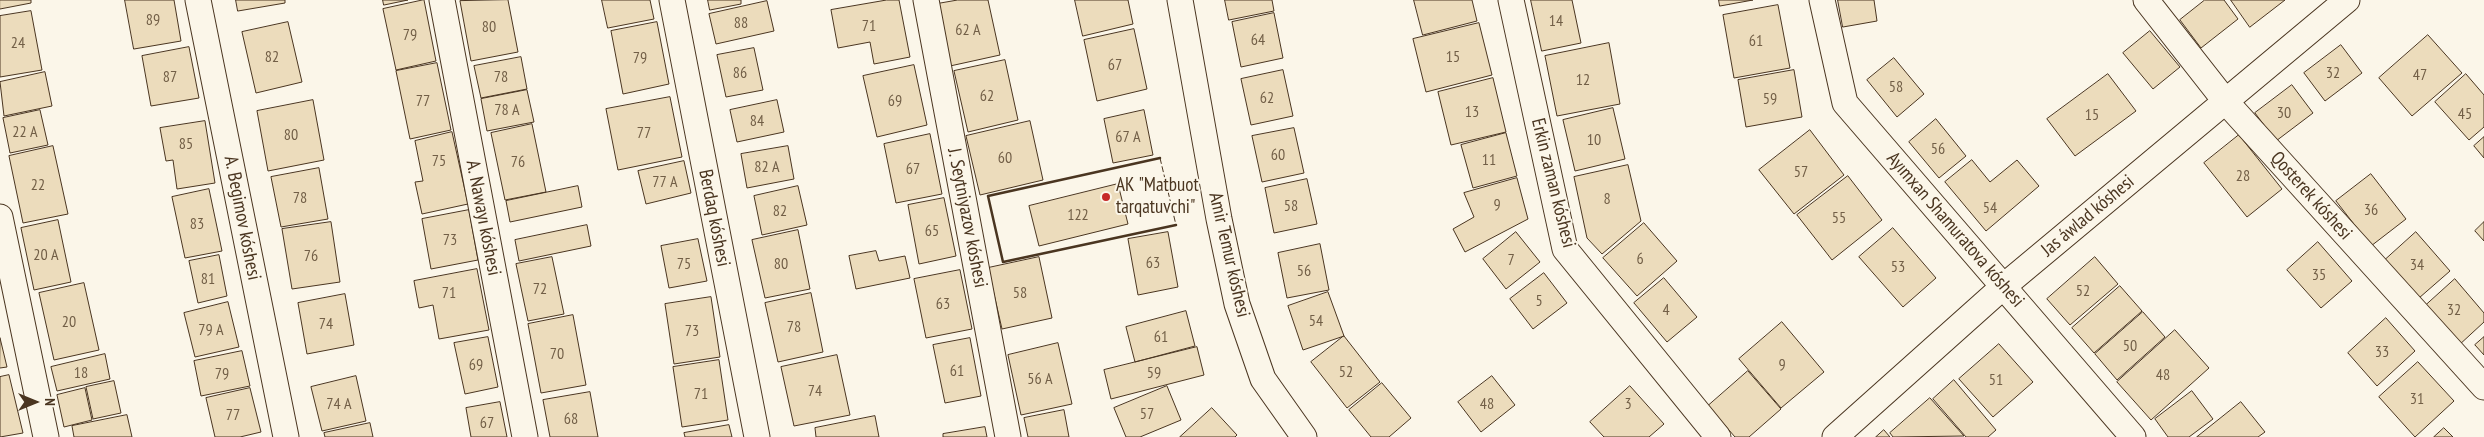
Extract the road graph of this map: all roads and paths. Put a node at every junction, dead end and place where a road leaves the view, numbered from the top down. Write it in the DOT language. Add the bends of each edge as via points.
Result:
graph roads {
  1 [pos="198,0"];
  2 [pos="442,0"];
  3 [pos="672,0"];
  4 [pos="926,0"];
  5 [pos="1180,0"];
  6 [pos="1511,0"];
  7 [pos="1822,0"];
  8 [pos="2146,0"];
  9 [pos="2347,0"];
  10 [pos="2226,102"];
  11 [pos="0,217"];
  12 [pos="2004,286"];
  13 [pos="2484,386"];
  14 [pos="46,437"];
  15 [pos="286,437"];
  16 [pos="525,437"];
  17 [pos="757,437"];
  18 [pos="1008,437"];
  19 [pos="1304,437"];
  20 [pos="1718,437"];
  21 [pos="1835,437"];
  22 [pos="2133,437"];
  1 -- 15 [label="street, A. Begimov kóshesi"];
  2 -- 16 [label="street, A. Nawayı kóshesi"];
  3 -- 17 [label="street, Berdaq kóshesi"];
  4 -- 18 [label="street, J. Seytniyazov kóshesi"];
  5 -- 19 [label="street, Amir Temur kóshesi" via="1237,304 1263,379"];
  6 -- 20 [label="street, Erkin zaman kóshesi" via="1565,250"];
  7 -- 12 [label="street, Ayımxan Shamuratova kóshesi" via="1845,103"];
  8 -- 10 [label="street, Qosterek kóshesi"];
  9 -- 10 [label="street, Jas áwlad kóshesi"];
  10 -- 12 [label="street, Jas áwlad kóshesi"];
  10 -- 13 [label="street, Qosterek kóshesi"];
  11 -- 14 [label="street"];
  12 -- 21 [label="street, Jas áwlad kóshesi"];
  12 -- 22 [label="street, Ayımxan Shamuratova kóshesi"];
}
